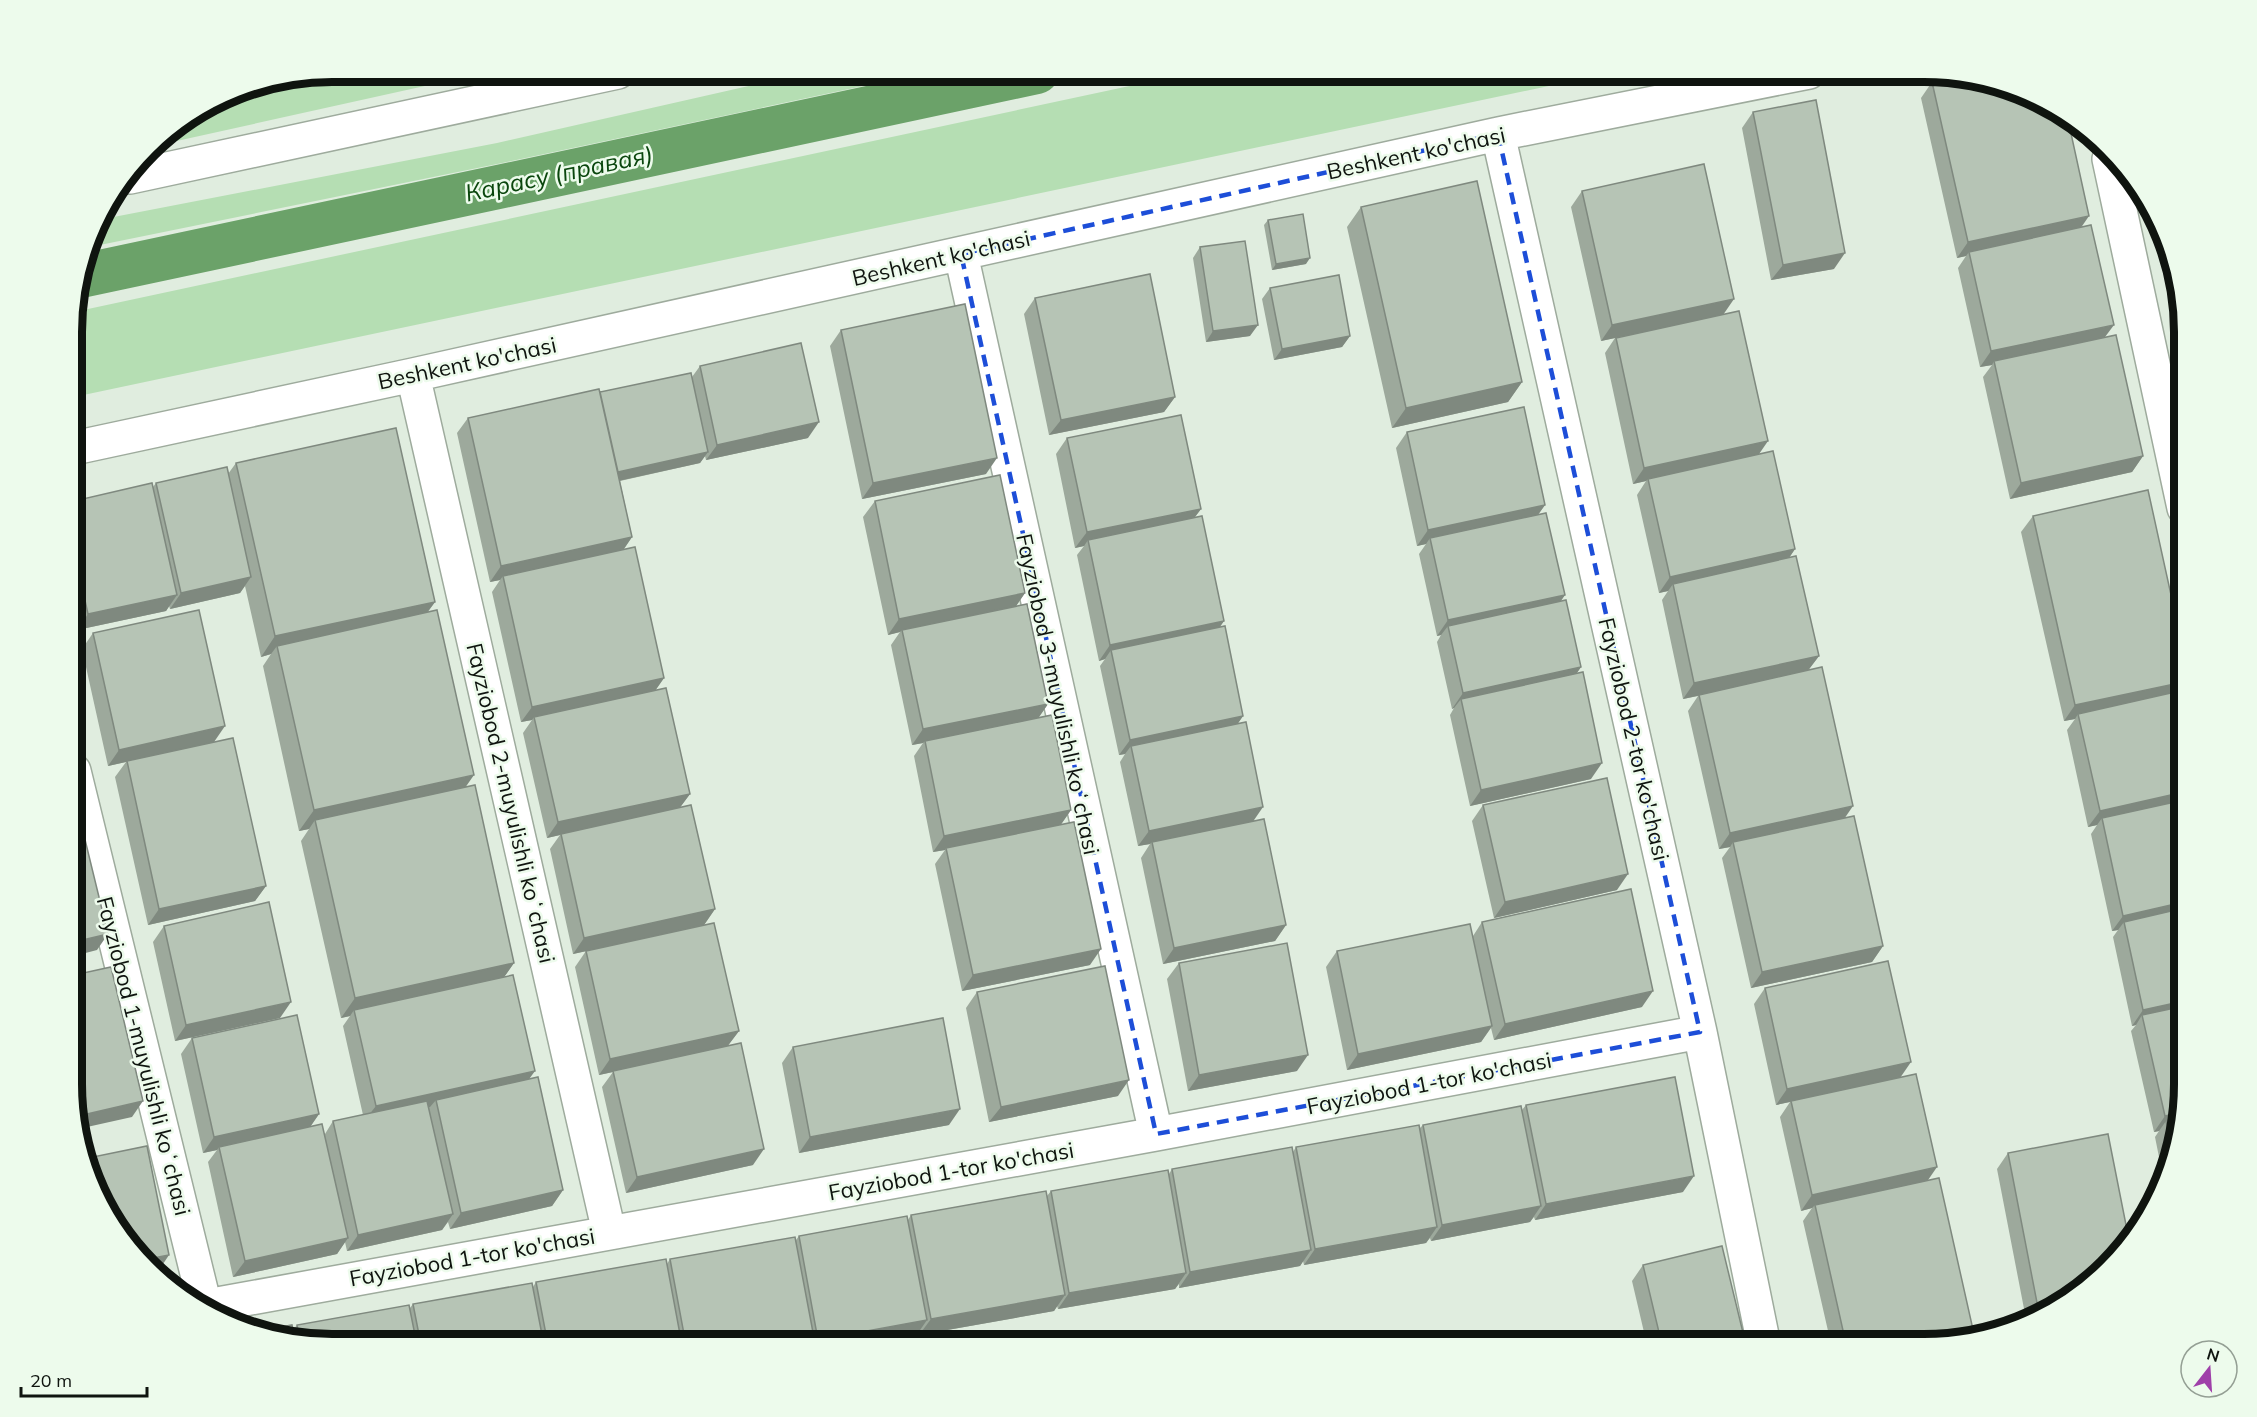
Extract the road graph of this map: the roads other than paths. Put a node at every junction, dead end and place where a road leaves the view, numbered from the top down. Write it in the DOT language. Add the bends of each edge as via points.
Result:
graph roads {
  1 [pos="572,82"];
  2 [pos="1759,82"];
  3 [pos="1498,134"];
  4 [pos="2111,166"];
  5 [pos="138,175"];
  6 [pos="961,254"];
  7 [pos="413,375"];
  8 [pos="82,446"];
  9 [pos="2174,461"];
  10 [pos="82,804"];
  11 [pos="1700,1032"];
  12 [pos="1156,1134"];
  13 [pos="609,1232"];
  14 [pos="201,1296"];
  15 [pos="213,1304"];
  16 [pos="1762,1334"];
  1 -- 5 [label="street"];
  2 -- 3 [label="street, Beshkent ko'chasi"];
  3 -- 6 [label="street, Beshkent ko'chasi"];
  3 -- 11 [label="street, Fayziobod 2-tor ko'chasi"];
  4 -- 9 [label="street"];
  6 -- 7 [label="street, Beshkent ko'chasi"];
  6 -- 12 [label="street, Fayziobod 3-muyulishli koʻchasi"];
  7 -- 8 [label="street, Beshkent ko'chasi"];
  7 -- 13 [label="street, Fayziobod 2-muyulishli koʻchasi"];
  10 -- 14 [label="street, Fayziobod 1-muyulishli koʻchasi"];
  11 -- 12 [label="street, Fayziobod 1-tor ko'chasi"];
  11 -- 16 [label="street, Fayziobod 2-tor ko'chasi"];
  12 -- 13 [label="street, Fayziobod 1-tor ko'chasi"];
  13 -- 15 [label="street, Fayziobod 1-tor ko'chasi"];
}
